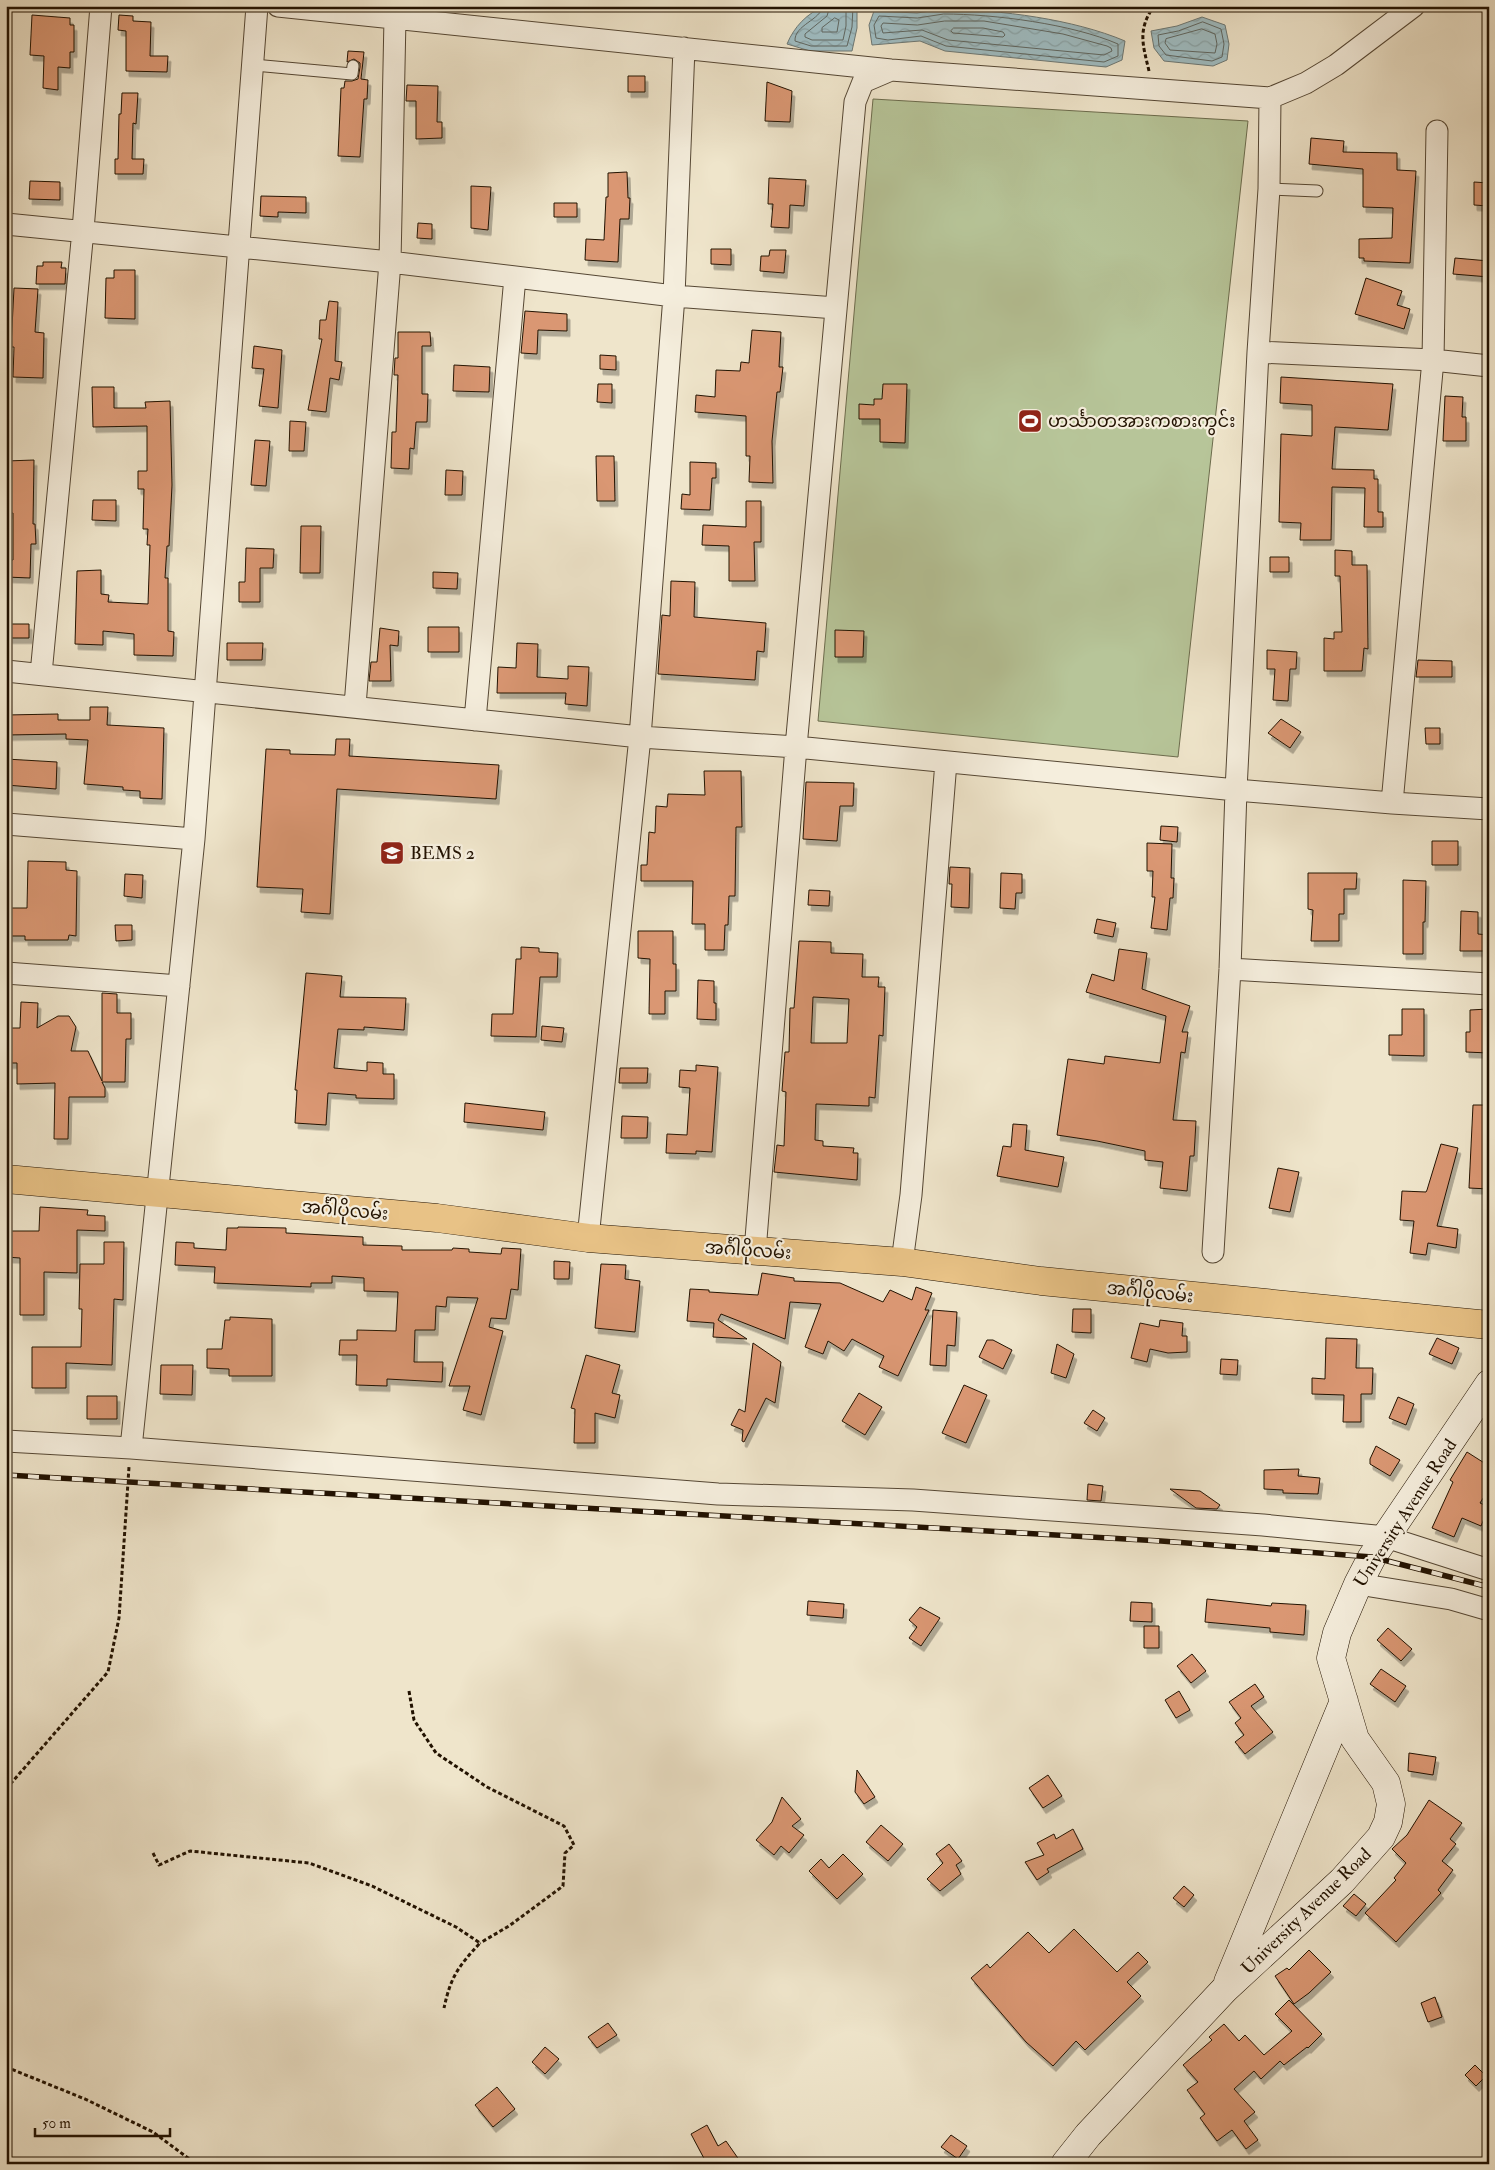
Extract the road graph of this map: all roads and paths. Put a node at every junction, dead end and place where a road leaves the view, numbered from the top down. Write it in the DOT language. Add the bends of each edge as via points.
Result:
graph roads {
  1 [pos="101,6"];
  2 [pos="257,6"];
  3 [pos="278,6"];
  4 [pos="1154,6"];
  5 [pos="1414,6"];
  6 [pos="395,18"];
  7 [pos="684,48"];
  8 [pos="253,64"];
  9 [pos="353,66"];
  10 [pos="891,70"];
  11 [pos="1154,89"];
  12 [pos="1270,98"];
  13 [pos="1437,131"];
  14 [pos="1269,189"];
  15 [pos="1316,191"];
  16 [pos="6,224"];
  17 [pos="83,230"];
  18 [pos="238,247"];
  19 [pos="390,262"];
  20 [pos="515,277"];
  21 [pos="674,296"];
  22 [pos="836,308"];
  23 [pos="1258,352"];
  24 [pos="1433,360"];
  25 [pos="1489,366"];
  26 [pos="6,671"];
  27 [pos="41,674"];
  28 [pos="204,692"];
  29 [pos="355,706"];
  30 [pos="475,720"];
  31 [pos="640,737"];
  32 [pos="796,747"];
  33 [pos="946,762"];
  34 [pos="1236,790"];
  35 [pos="1392,803"];
  36 [pos="1489,809"];
  37 [pos="6,824"];
  38 [pos="194,839"];
  39 [pos="1230,969"];
  40 [pos="6,973"];
  41 [pos="1489,984"];
  42 [pos="179,986"];
  43 [pos="6,1179"];
  44 [pos="158,1194"];
  45 [pos="588,1238"];
  46 [pos="755,1251"];
  47 [pos="1213,1252"];
  48 [pos="902,1262"];
  49 [pos="1489,1325"];
  50 [pos="1489,1384"];
  51 [pos="6,1441"];
  52 [pos="131,1448"];
  53 [pos="1386,1536"];
  54 [pos="1489,1570"];
  55 [pos="1358,1584"];
  56 [pos="1489,1610"];
  57 [pos="409,1692"];
  58 [pos="1344,1701"];
  59 [pos="6,1789"];
  60 [pos="153,1853"];
  61 [pos="480,1943"];
  62 [pos="1225,1989"];
  63 [pos="444,2008"];
  64 [pos="6,2067"];
  65 [pos="196,2164"];
  66 [pos="1065,2164"];
  1 -- 17 [label="street"];
  2 -- 8 [label="street"];
  3 -- 6 [label="street"];
  4 -- 11 [label="path" via="1145,18 1141,39"];
  5 -- 12 [label="street" via="1336,65 1306,83"];
  6 -- 7 [label="street"];
  6 -- 19 [label="street"];
  7 -- 10 [label="street"];
  7 -- 21 [label="street"];
  8 -- 9 [label="lane" via="352,74"];
  8 -- 18 [label="street"];
  10 -- 11 [label="street"];
  10 -- 22 [label="street" via="863,82 855,102"];
  11 -- 12 [label="street"];
  12 -- 14 [label="street"];
  13 -- 24 [label="street"];
  14 -- 15 [label="lane"];
  14 -- 23 [label="street"];
  16 -- 17 [label="street"];
  17 -- 18 [label="street"];
  17 -- 27 [label="street"];
  18 -- 19 [label="street"];
  18 -- 28 [label="street"];
  19 -- 20 [label="street"];
  19 -- 29 [label="street"];
  20 -- 21 [label="street"];
  20 -- 30 [label="street"];
  21 -- 22 [label="street"];
  21 -- 31 [label="street"];
  22 -- 32 [label="street"];
  23 -- 24 [label="street"];
  23 -- 34 [label="street"];
  24 -- 25 [label="street"];
  24 -- 35 [label="street"];
  26 -- 27 [label="street"];
  27 -- 28 [label="street"];
  28 -- 29 [label="street"];
  28 -- 38 [label="street"];
  29 -- 30 [label="street"];
  30 -- 31 [label="street"];
  31 -- 32 [label="street"];
  31 -- 45 [label="street"];
  32 -- 33 [label="street"];
  32 -- 46 [label="street"];
  33 -- 34 [label="street"];
  33 -- 48 [label="street" via="911,1195"];
  34 -- 35 [label="street"];
  34 -- 39 [label="street"];
  35 -- 36 [label="street"];
  37 -- 38 [label="street"];
  38 -- 42 [label="street"];
  39 -- 41 [label="street"];
  39 -- 47 [label="street"];
  40 -- 42 [label="street"];
  42 -- 44 [label="street"];
  43 -- 44 [label="main road, အင်္ဂါပိုလမ်း"];
  44 -- 45 [label="main road, အင်္ဂါပိုလမ်း" via="438,1218"];
  44 -- 52 [label="street"];
  45 -- 46 [label="main road, အင်္ဂါပိုလမ်း"];
  46 -- 48 [label="main road, အင်္ဂါပိုလမ်း"];
  48 -- 49 [label="main road, အင်္ဂါပိုလမ်း" via="1041,1281"];
  50 -- 53 [label="main road, University Avenue Road"];
  51 -- 52 [label="street"];
  52 -- 53 [label="street" via="718,1494 923,1501"];
  52 -- 59 [label="path" via="119,1618 108,1672"];
  53 -- 54 [label="street"];
  53 -- 55 [label="main road, University Avenue Road"];
  55 -- 56 [label="street" via="1451,1599"];
  55 -- 58 [label="main road, University Avenue Road" via="1337,1633 1331,1658"];
  57 -- 61 [label="path" via="414,1720 436,1753 487,1787 564,1826 574,1845 566,1853 563,1886"];
  58 -- 62 [label="main road"];
  58 -- 62 [label="main road, University Avenue Road" via="1355,1738 1386,1783 1391,1804 1388,1822 1381,1837 1342,1881"];
  60 -- 61 [label="path" via="159,1865 190,1852 309,1862 372,1886"];
  61 -- 63 [label="path" via="459,1966"];
  62 -- 66 [label="main road, University Avenue Road" via="1088,2135"];
  64 -- 65 [label="path" via="85,2099 153,2132"];
}
